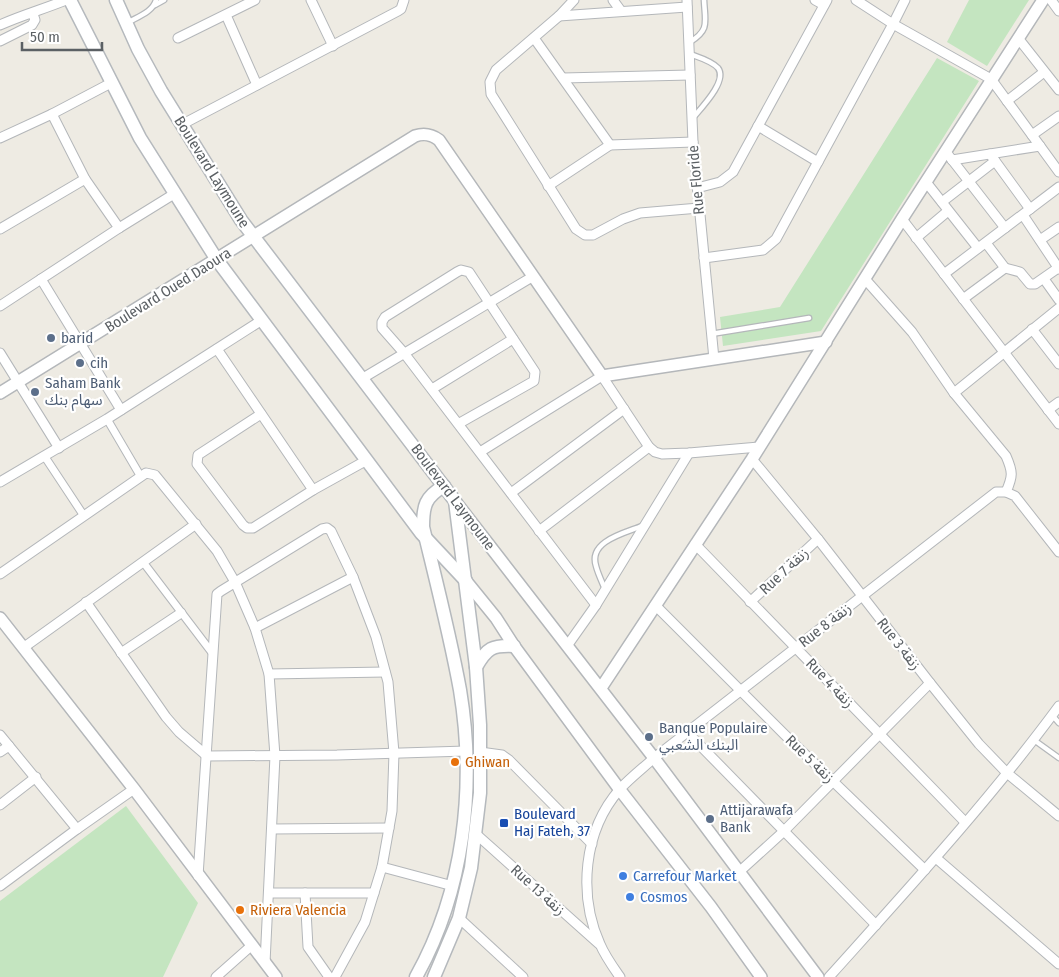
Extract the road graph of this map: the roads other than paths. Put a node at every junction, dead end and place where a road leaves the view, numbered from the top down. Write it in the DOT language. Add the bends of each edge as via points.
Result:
graph roads {
  1 [pos="66,0"];
  2 [pos="70,0"];
  3 [pos="116,0"];
  4 [pos="164,0"];
  5 [pos="255,0"];
  6 [pos="312,0"];
  7 [pos="404,0"];
  8 [pos="574,0"];
  9 [pos="613,0"];
  10 [pos="704,0"];
  11 [pos="815,0"];
  12 [pos="856,0"];
  13 [pos="905,0"];
  14 [pos="1043,0"];
  15 [pos="1051,0"];
  16 [pos="155,3"];
  17 [pos="825,3"];
  18 [pos="687,4"];
  19 [pos="621,11"];
  20 [pos="1059,11"];
  21 [pos="33,14"];
  22 [pos="226,15"];
  23 [pos="559,16"];
  24 [pos="126,23"];
  25 [pos="894,24"];
  26 [pos="0,25"];
  27 [pos="178,38"];
  28 [pos="534,38"];
  29 [pos="1018,38"];
  30 [pos="0,41"];
  31 [pos="688,43"];
  32 [pos="333,46"];
  33 [pos="689,53"];
  34 [pos="1044,72"];
  35 [pos="690,75"];
  36 [pos="563,78"];
  37 [pos="991,80"];
  38 [pos="111,83"];
  39 [pos="257,85"];
  40 [pos="1059,90"];
  41 [pos="1007,101"];
  42 [pos="52,114"];
  43 [pos="1059,116"];
  44 [pos="692,120"];
  45 [pos="181,125"];
  46 [pos="758,126"];
  47 [pos="1032,135"];
  48 [pos="0,138"];
  49 [pos="693,142"];
  50 [pos="610,145"];
  51 [pos="1040,146"];
  52 [pos="949,156"];
  53 [pos="992,157"];
  54 [pos="818,162"];
  55 [pos="1059,172"];
  56 [pos="85,179"];
  57 [pos="926,182"];
  58 [pos="968,182"];
  59 [pos="548,186"];
  60 [pos="697,188"];
  61 [pos="1059,188"];
  62 [pos="174,194"];
  63 [pos="942,202"];
  64 [pos="699,208"];
  65 [pos="948,210"];
  66 [pos="1026,212"];
  67 [pos="902,220"];
  68 [pos="1059,227"];
  69 [pos="119,228"];
  70 [pos="1005,228"];
  71 [pos="0,229"];
  72 [pos="252,236"];
  73 [pos="916,238"];
  74 [pos="1040,240"];
  75 [pos="982,245"];
  76 [pos="704,258"];
  77 [pos="217,260"];
  78 [pos="1006,268"];
  79 [pos="1059,268"];
  80 [pos="944,274"];
  81 [pos="532,277"];
  82 [pos="41,279"];
  83 [pos="865,279"];
  84 [pos="1044,279"];
  85 [pos="963,299"];
  86 [pos="1059,300"];
  87 [pos="490,303"];
  88 [pos="0,306"];
  89 [pos="1059,308"];
  90 [pos="809,318"];
  91 [pos="262,320"];
  92 [pos="1032,329"];
  93 [pos="711,334"];
  94 [pos="513,339"];
  95 [pos="826,342"];
  96 [pos="80,344"];
  97 [pos="217,350"];
  98 [pos="1004,352"];
  99 [pos="0,353"];
  100 [pos="404,353"];
  101 [pos="714,359"];
  102 [pos="1059,364"];
  103 [pos="602,376"];
  104 [pos="363,378"];
  105 [pos="18,382"];
  106 [pos="432,389"];
  107 [pos="0,393"];
  108 [pos="954,393"];
  109 [pos="1059,402"];
  110 [pos="624,409"];
  111 [pos="122,410"];
  112 [pos="1048,410"];
  113 [pos="260,414"];
  114 [pos="107,419"];
  115 [pos="458,424"];
  116 [pos="1059,424"];
  117 [pos="649,447"];
  118 [pos="759,447"];
  119 [pos="59,448"];
  120 [pos="480,452"];
  121 [pos="689,454"];
  122 [pos="45,457"];
  123 [pos="752,459"];
  124 [pos="367,460"];
  125 [pos="141,477"];
  126 [pos="0,482"];
  127 [pos="444,486"];
  128 [pos="313,490"];
  129 [pos="1001,492"];
  130 [pos="511,493"];
  131 [pos="455,501"];
  132 [pos="84,516"];
  133 [pos="196,524"];
  134 [pos="645,525"];
  135 [pos="539,531"];
  136 [pos="426,539"];
  137 [pos="818,539"];
  138 [pos="695,544"];
  139 [pos="1059,551"];
  140 [pos="143,562"];
  141 [pos="0,574"];
  142 [pos="353,577"];
  143 [pos="466,581"];
  144 [pos="235,582"];
  145 [pos="605,589"];
  146 [pos="861,596"];
  147 [pos="86,602"];
  148 [pos="750,602"];
  149 [pos="596,604"];
  150 [pos="655,605"];
  151 [pos="181,613"];
  152 [pos="1,622"];
  153 [pos="255,628"];
  154 [pos="514,646"];
  155 [pos="567,646"];
  156 [pos="23,648"];
  157 [pos="795,648"];
  158 [pos="121,654"];
  159 [pos="213,654"];
  160 [pos="476,667"];
  161 [pos="385,672"];
  162 [pos="270,674"];
  163 [pos="930,683"];
  164 [pos="600,688"];
  165 [pos="741,690"];
  166 [pos="1059,706"];
  167 [pos="1052,716"];
  168 [pos="1059,723"];
  169 [pos="688,733"];
  170 [pos="0,735"];
  171 [pos="879,735"];
  172 [pos="1034,740"];
  173 [pos="9,746"];
  174 [pos="466,751"];
  175 [pos="0,752"];
  176 [pos="480,752"];
  177 [pos="394,753"];
  178 [pos="207,756"];
  179 [pos="275,756"];
  180 [pos="654,758"];
  181 [pos="1059,758"];
  182 [pos="1007,773"];
  183 [pos="36,777"];
  184 [pos="832,781"];
  185 [pos="134,789"];
  186 [pos="620,790"];
  187 [pos="0,805"];
  188 [pos="1059,816"];
  189 [pos="965,822"];
  190 [pos="389,828"];
  191 [pos="77,829"];
  192 [pos="272,829"];
  193 [pos="783,832"];
  194 [pos="476,834"];
  195 [pos="592,844"];
  196 [pos="936,858"];
  197 [pos="382,867"];
  198 [pos="925,870"];
  199 [pos="739,872"];
  200 [pos="198,876"];
  201 [pos="0,886"];
  202 [pos="453,886"];
  203 [pos="269,893"];
  204 [pos="305,893"];
  205 [pos="374,893"];
  206 [pos="459,918"];
  207 [pos="876,925"];
  208 [pos="600,945"];
  209 [pos="251,946"];
  210 [pos="265,963"];
  211 [pos="1059,964"];
  212 [pos="216,977"];
  213 [pos="276,977"];
  214 [pos="329,977"];
  215 [pos="335,977"];
  216 [pos="416,977"];
  217 [pos="434,977"];
  218 [pos="523,977"];
  219 [pos="620,977"];
  220 [pos="761,977"];
  221 [pos="818,977"];
  222 [pos="829,977"];
  1 -- 21 [label="street"];
  2 -- 38 [label="main road"];
  3 -- 24 [label="main road, Boulevard Laymoune"];
  4 -- 16 [label="lane"];
  5 -- 22 [label="street"];
  6 -- 32 [label="street"];
  7 -- 32 [label="street" via="398,11"];
  8 -- 23 [label="street"];
  9 -- 19 [label="street"];
  10 -- 31 [label="lane" via="704,29 701,35"];
  11 -- 17 [label="street"];
  12 -- 25 [label="street"];
  13 -- 25 [label="street"];
  14 -- 29 [label="street"];
  15 -- 20 [label="street"];
  16 -- 24 [label="lane" via="150,10"];
  17 -- 46 [label="street"];
  18 -- 19 [label="street"];
  18 -- 31 [label="street, Rue Floride"];
  19 -- 23 [label="street"];
  21 -- 26 [label="street"];
  21 -- 30 [label="street" via="35,20 32,25"];
  22 -- 27 [label="street"];
  22 -- 39 [label="street"];
  23 -- 28 [label="street"];
  24 -- 45 [label="main road, Boulevard Laymoune"];
  25 -- 37 [label="street"];
  25 -- 54 [label="street"];
  28 -- 36 [label="street"];
  28 -- 59 [label="street" via="496,70 490,90"];
  29 -- 34 [label="street"];
  29 -- 37 [label="street"];
  31 -- 33 [label="street, Rue Floride"];
  32 -- 39 [label="street"];
  33 -- 35 [label="street, Rue Floride"];
  33 -- 44 [label="lane" via="718,67 720,74 717,87"];
  34 -- 40 [label="street"];
  34 -- 41 [label="street"];
  35 -- 36 [label="street"];
  35 -- 44 [label="street, Rue Floride"];
  36 -- 50 [label="street"];
  37 -- 41 [label="street"];
  37 -- 52 [label="street"];
  38 -- 42 [label="street"];
  38 -- 62 [label="main road"];
  39 -- 45 [label="street"];
  41 -- 47 [label="street"];
  42 -- 48 [label="street"];
  42 -- 56 [label="street"];
  43 -- 47 [label="street"];
  44 -- 49 [label="street, Rue Floride"];
  45 -- 72 [label="main road, Boulevard Laymoune"];
  46 -- 54 [label="street"];
  46 -- 60 [label="street" via="733,172 720,182"];
  47 -- 51 [label="street"];
  49 -- 50 [label="street"];
  49 -- 60 [label="street, Rue Floride"];
  50 -- 59 [label="street"];
  51 -- 53 [label="street"];
  51 -- 55 [label="street"];
  52 -- 53 [label="street"];
  52 -- 57 [label="street"];
  52 -- 58 [label="street"];
  53 -- 58 [label="street"];
  53 -- 66 [label="street"];
  54 -- 76 [label="street" via="772,244 763,250"];
  56 -- 69 [label="street"];
  56 -- 71 [label="street"];
  57 -- 63 [label="street"];
  57 -- 67 [label="street"];
  58 -- 63 [label="street"];
  58 -- 70 [label="street"];
  59 -- 64 [label="street" via="576,229 585,235 593,235 640,213"];
  60 -- 64 [label="street, Rue Floride"];
  61 -- 66 [label="street"];
  62 -- 69 [label="street"];
  62 -- 77 [label="main road"];
  63 -- 65 [label="street"];
  64 -- 76 [label="street, Rue Floride"];
  65 -- 73 [label="street"];
  65 -- 75 [label="street"];
  66 -- 70 [label="street"];
  66 -- 74 [label="street"];
  67 -- 73 [label="street"];
  67 -- 83 [label="street"];
  68 -- 74 [label="street"];
  69 -- 82 [label="street"];
  70 -- 75 [label="street"];
  72 -- 77 [label="street, Boulevard Oued Daoura"];
  72 -- 81 [label="street, Boulevard Oued Daoura" via="415,136 429,134 439,140"];
  72 -- 104 [label="main road, Boulevard Laymoune"];
  73 -- 80 [label="street"];
  74 -- 79 [label="street"];
  75 -- 78 [label="street"];
  75 -- 80 [label="street"];
  76 -- 93 [label="street, Rue Floride"];
  77 -- 91 [label="main road"];
  77 -- 96 [label="street, Boulevard Oued Daoura"];
  78 -- 84 [label="street" via="1020,272 1030,284"];
  78 -- 85 [label="street"];
  79 -- 84 [label="street"];
  80 -- 85 [label="street"];
  81 -- 87 [label="street"];
  81 -- 103 [label="street"];
  82 -- 88 [label="street"];
  82 -- 96 [label="street"];
  83 -- 95 [label="street"];
  83 -- 108 [label="street" via="912,332"];
  84 -- 86 [label="street"];
  85 -- 98 [label="street"];
  87 -- 94 [label="street"];
  87 -- 100 [label="street"];
  87 -- 100 [label="street" via="469,272 457,272 385,317 382,328"];
  89 -- 92 [label="street"];
  90 -- 93 [label="lane"];
  91 -- 97 [label="street"];
  91 -- 124 [label="main road"];
  92 -- 98 [label="street"];
  92 -- 102 [label="street"];
  93 -- 101 [label="street, Rue Floride"];
  94 -- 106 [label="street"];
  94 -- 115 [label="street" via="535,372 534,381"];
  95 -- 101 [label="street"];
  95 -- 118 [label="street"];
  96 -- 105 [label="street, Boulevard Oued Daoura"];
  96 -- 111 [label="street"];
  97 -- 111 [label="street"];
  97 -- 113 [label="street"];
  98 -- 108 [label="street"];
  98 -- 112 [label="street"];
  99 -- 105 [label="street"];
  100 -- 104 [label="street"];
  100 -- 106 [label="street"];
  101 -- 103 [label="street"];
  103 -- 110 [label="street"];
  103 -- 120 [label="street"];
  104 -- 127 [label="main road, Boulevard Laymoune"];
  105 -- 107 [label="street, Boulevard Oued Daoura"];
  105 -- 119 [label="street"];
  106 -- 115 [label="street"];
  108 -- 129 [label="street" via="1006,456 1012,477"];
  109 -- 112 [label="street"];
  110 -- 117 [label="street"];
  110 -- 130 [label="street"];
  111 -- 114 [label="street"];
  112 -- 116 [label="street"];
  113 -- 128 [label="street"];
  113 -- 128 [label="street" via="198,455 197,464 247,528 253,528"];
  114 -- 119 [label="street"];
  114 -- 125 [label="street"];
  115 -- 120 [label="street"];
  117 -- 121 [label="street" via="658,454"];
  117 -- 135 [label="street"];
  118 -- 121 [label="street"];
  118 -- 123 [label="street"];
  119 -- 122 [label="street"];
  120 -- 130 [label="street"];
  121 -- 134 [label="street"];
  122 -- 126 [label="street"];
  122 -- 132 [label="street"];
  123 -- 137 [label="street, Rue 3 زنقة"];
  123 -- 138 [label="street"];
  124 -- 128 [label="street"];
  124 -- 136 [label="main road"];
  125 -- 132 [label="street"];
  125 -- 133 [label="street" via="146,473 155,475"];
  127 -- 131 [label="main road, Boulevard Laymoune"];
  127 -- 136 [label="main road" via="430,495 426,503 423,514"];
  129 -- 139 [label="street" via="1015,496"];
  129 -- 146 [label="street, Rue 8 زنقة"];
  130 -- 135 [label="street"];
  131 -- 143 [label="main road"];
  131 -- 155 [label="street, Boulevard Laymoune"];
  132 -- 141 [label="street"];
  133 -- 140 [label="street"];
  133 -- 144 [label="street"];
  134 -- 145 [label="street"];
  134 -- 145 [label="lane" via="599,547 595,566"];
  135 -- 149 [label="street"];
  136 -- 143 [label="main road"];
  136 -- 174 [label="main road" via="460,691"];
  137 -- 146 [label="street, Rue 3 زنقة"];
  137 -- 148 [label="street, Rue 7 زنقة"];
  138 -- 148 [label="street, Rue 4 زنقة"];
  138 -- 150 [label="street"];
  140 -- 147 [label="street"];
  140 -- 151 [label="street"];
  142 -- 144 [label="street" via="327,528"];
  142 -- 153 [label="street"];
  142 -- 161 [label="street"];
  143 -- 154 [label="street"];
  143 -- 160 [label="main road"];
  144 -- 153 [label="street"];
  144 -- 159 [label="street" via="217,594"];
  145 -- 149 [label="street"];
  146 -- 157 [label="street, Rue 8 زنقة"];
  146 -- 163 [label="street, Rue 3 زنقة"];
  147 -- 156 [label="street"];
  147 -- 158 [label="street"];
  148 -- 157 [label="street, Rue 4 زنقة"];
  149 -- 155 [label="street"];
  150 -- 164 [label="street"];
  150 -- 165 [label="street, Rue 5 زنقة"];
  151 -- 158 [label="street"];
  151 -- 159 [label="street"];
  152 -- 156 [label="street"];
  153 -- 162 [label="street"];
  154 -- 160 [label="main road" via="493,647 482,656"];
  154 -- 186 [label="street"];
  155 -- 164 [label="street, Boulevard Laymoune"];
  156 -- 185 [label="street"];
  157 -- 165 [label="street, Rue 8 زنقة"];
  157 -- 171 [label="street, Rue 4 زنقة"];
  158 -- 178 [label="street" via="166,717"];
  159 -- 178 [label="street"];
  160 -- 176 [label="main road"];
  161 -- 162 [label="street"];
  161 -- 177 [label="street"];
  162 -- 179 [label="street"];
  163 -- 171 [label="street"];
  163 -- 182 [label="street, Rue 3 زنقة"];
  164 -- 180 [label="street, Boulevard Laymoune"];
  165 -- 169 [label="street, Rue 8 زنقة"];
  165 -- 184 [label="street, Rue 5 زنقة"];
  166 -- 167 [label="street"];
  167 -- 168 [label="lane"];
  167 -- 172 [label="street"];
  169 -- 180 [label="street, Rue 8 زنقة"];
  169 -- 193 [label="street"];
  170 -- 173 [label="street"];
  171 -- 184 [label="street"];
  171 -- 189 [label="street, Rue 4 زنقة"];
  172 -- 181 [label="lane"];
  172 -- 182 [label="street"];
  173 -- 175 [label="street"];
  173 -- 183 [label="street"];
  174 -- 177 [label="street"];
  174 -- 202 [label="main road" via="460,853"];
  176 -- 194 [label="main road"];
  176 -- 195 [label="street" via="502,755 509,760"];
  177 -- 179 [label="street"];
  177 -- 190 [label="street"];
  178 -- 179 [label="street"];
  178 -- 200 [label="street"];
  179 -- 192 [label="street"];
  180 -- 186 [label="street, Rue 8 زنقة"];
  180 -- 199 [label="street, Boulevard Laymoune"];
  182 -- 188 [label="street, Rue 3 زنقة"];
  182 -- 189 [label="street"];
  183 -- 187 [label="street"];
  183 -- 191 [label="street"];
  184 -- 193 [label="street"];
  184 -- 198 [label="street, Rue 5 زنقة"];
  185 -- 191 [label="street"];
  185 -- 200 [label="street"];
  186 -- 195 [label="street, Rue 8 زنقة" via="603,815"];
  186 -- 220 [label="street"];
  189 -- 196 [label="street"];
  190 -- 192 [label="street"];
  190 -- 197 [label="street"];
  191 -- 201 [label="street"];
  192 -- 203 [label="street"];
  193 -- 199 [label="street"];
  193 -- 207 [label="street"];
  194 -- 206 [label="main road"];
  194 -- 208 [label="street, Rue 13 زنقة"];
  195 -- 208 [label="street, Rue 8 زنقة" via="586,870 586,894"];
  196 -- 198 [label="street"];
  196 -- 211 [label="street"];
  197 -- 202 [label="street"];
  197 -- 205 [label="street"];
  198 -- 207 [label="street"];
  199 -- 221 [label="street, Boulevard Laymoune"];
  200 -- 209 [label="street"];
  202 -- 216 [label="main road" via="430,952"];
  203 -- 204 [label="street"];
  203 -- 210 [label="street"];
  204 -- 205 [label="street"];
  204 -- 214 [label="street" via="308,947"];
  205 -- 215 [label="street" via="365,922"];
  206 -- 217 [label="main road"];
  206 -- 218 [label="street"];
  207 -- 222 [label="street"];
  208 -- 219 [label="street"];
  209 -- 210 [label="street"];
  209 -- 212 [label="street"];
  210 -- 213 [label="street"];
}
